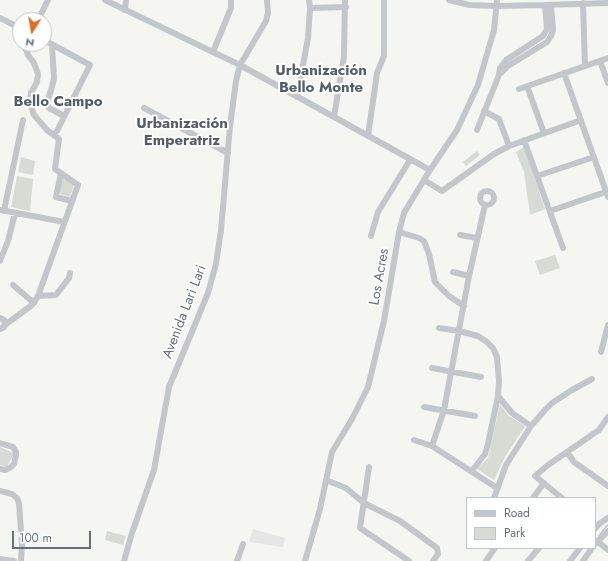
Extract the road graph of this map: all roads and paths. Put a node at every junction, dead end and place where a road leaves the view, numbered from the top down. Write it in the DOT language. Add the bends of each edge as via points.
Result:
graph roads {
  1 [pos="48,0"];
  2 [pos="104,0"];
  3 [pos="126,0"];
  4 [pos="231,0"];
  5 [pos="266,0"];
  6 [pos="309,0"];
  7 [pos="345,0"];
  8 [pos="384,0"];
  9 [pos="449,0"];
  10 [pos="496,3"];
  11 [pos="583,3"];
  12 [pos="608,3"];
  13 [pos="548,5"];
  14 [pos="346,7"];
  15 [pos="310,8"];
  16 [pos="125,10"];
  17 [pos="42,12"];
  18 [pos="0,18"];
  19 [pos="12,24"];
  20 [pos="52,45"];
  21 [pos="27,52"];
  22 [pos="213,52"];
  23 [pos="608,58"];
  24 [pos="600,61"];
  25 [pos="240,65"];
  26 [pos="585,66"];
  27 [pos="564,73"];
  28 [pos="608,83"];
  29 [pos="527,86"];
  30 [pos="519,89"];
  31 [pos="297,97"];
  32 [pos="144,108"];
  33 [pos="484,112"];
  34 [pos="64,116"];
  35 [pos="334,117"];
  36 [pos="23,120"];
  37 [pos="581,120"];
  38 [pos="477,130"];
  39 [pos="57,131"];
  40 [pos="544,133"];
  41 [pos="368,136"];
  42 [pos="524,140"];
  43 [pos="509,146"];
  44 [pos="228,153"];
  45 [pos="594,158"];
  46 [pos="410,160"];
  47 [pos="430,170"];
  48 [pos="61,173"];
  49 [pos="537,176"];
  50 [pos="424,180"];
  51 [pos="608,193"];
  52 [pos="72,201"];
  53 [pos="485,205"];
  54 [pos="2,210"];
  55 [pos="550,211"];
  56 [pos="15,213"];
  57 [pos="64,222"];
  58 [pos="399,232"];
  59 [pos="460,235"];
  60 [pos="371,236"];
  61 [pos="477,238"];
  62 [pos="563,248"];
  63 [pos="0,262"];
  64 [pos="453,272"];
  65 [pos="70,273"];
  66 [pos="469,276"];
  67 [pos="13,285"];
  68 [pos="38,296"];
  69 [pos="34,303"];
  70 [pos="464,306"];
  71 [pos="0,318"];
  72 [pos="608,325"];
  73 [pos="3,327"];
  74 [pos="439,328"];
  75 [pos="459,331"];
  76 [pos="601,352"];
  77 [pos="432,368"];
  78 [pos="451,372"];
  79 [pos="481,377"];
  80 [pos="592,379"];
  81 [pos="498,396"];
  82 [pos="424,406"];
  83 [pos="444,410"];
  84 [pos="475,416"];
  85 [pos="608,417"];
  86 [pos="531,426"];
  87 [pos="414,440"];
  88 [pos="0,443"];
  89 [pos="432,446"];
  90 [pos="567,452"];
  91 [pos="369,467"];
  92 [pos="0,469"];
  93 [pos="472,471"];
  94 [pos="608,477"];
  95 [pos="326,480"];
  96 [pos="544,483"];
  97 [pos="606,485"];
  98 [pos="497,488"];
  99 [pos="0,491"];
  100 [pos="494,497"];
  101 [pos="534,497"];
  102 [pos="561,497"];
  103 [pos="364,503"];
  104 [pos="608,518"];
  105 [pos="596,525"];
  106 [pos="608,532"];
  107 [pos="596,543"];
  108 [pos="243,544"];
  109 [pos="494,549"];
  110 [pos="538,549"];
  111 [pos="579,549"];
  112 [pos="591,549"];
  113 [pos="608,550"];
  114 [pos="0,559"];
  115 [pos="489,560"];
  116 [pos="14,561"];
  117 [pos="21,561"];
  118 [pos="124,561"];
  119 [pos="237,561"];
  120 [pos="306,561"];
  121 [pos="409,561"];
  122 [pos="433,561"];
  123 [pos="528,561"];
  124 [pos="570,561"];
  125 [pos="583,561"];
  1 -- 17 [label="street"];
  2 -- 16 [label="street"];
  3 -- 16 [label="street"];
  4 -- 22 [label="street" via="231,8"];
  5 -- 25 [label="street, Avenida Lari Lari" via="266,21"];
  6 -- 15 [label="street"];
  7 -- 14 [label="street"];
  8 -- 41 [label="street" via="384,56 377,73"];
  9 -- 10 [label="street" via="470,5"];
  10 -- 13 [label="street"];
  10 -- 47 [label="street, Los Acres" via="494,30 478,85 457,130"];
  11 -- 12 [label="street"];
  11 -- 13 [label="street"];
  11 -- 26 [label="street"];
  13 -- 33 [label="street" via="553,30 551,36 547,42 508,66 499,75"];
  14 -- 15 [label="street"];
  14 -- 35 [label="street" via="344,55"];
  15 -- 31 [label="street" via="308,38"];
  16 -- 22 [label="street"];
  18 -- 19 [label="street"];
  20 -- 34 [label="street" via="54,78 47,103 49,108"];
  20 -- 34 [label="street" via="90,65"];
  21 -- 48 [label="street" via="38,74 30,103 34,115 59,139 55,169"];
  22 -- 25 [label="street"];
  23 -- 24 [label="street"];
  24 -- 26 [label="street"];
  24 -- 28 [label="street"];
  25 -- 31 [label="street"];
  25 -- 44 [label="street, Avenida Lari Lari"];
  26 -- 27 [label="street"];
  27 -- 29 [label="street"];
  27 -- 37 [label="street"];
  29 -- 30 [label="street"];
  29 -- 40 [label="street"];
  31 -- 35 [label="street"];
  32 -- 44 [label="street"];
  33 -- 38 [label="street"];
  33 -- 43 [label="street" via="499,119"];
  34 -- 39 [label="street"];
  35 -- 41 [label="street"];
  36 -- 54 [label="street"];
  37 -- 40 [label="street"];
  37 -- 45 [label="street"];
  40 -- 42 [label="street"];
  41 -- 46 [label="street"];
  42 -- 43 [label="street"];
  42 -- 49 [label="street"];
  43 -- 50 [label="street" via="442,191"];
  44 -- 118 [label="street, Avenida Lari Lari" via="216,264 208,293 169,386 154,470"];
  45 -- 49 [label="street"];
  45 -- 51 [label="street"];
  46 -- 47 [label="street"];
  46 -- 60 [label="street" via="378,212"];
  47 -- 50 [label="street, Los Acres"];
  48 -- 52 [label="street" via="78,185"];
  48 -- 52 [label="street" via="56,197"];
  49 -- 55 [label="street"];
  50 -- 58 [label="street, Los Acres" via="404,213"];
  51 -- 55 [label="street"];
  52 -- 57 [label="street"];
  53 -- 61 [label="street"];
  54 -- 56 [label="street"];
  55 -- 62 [label="street"];
  56 -- 57 [label="street"];
  56 -- 63 [label="street"];
  57 -- 68 [label="street"];
  58 -- 70 [label="street" via="424,241 436,282 449,296"];
  58 -- 95 [label="street, Los Acres" via="384,321 368,387 332,452"];
  59 -- 61 [label="street"];
  61 -- 66 [label="street"];
  64 -- 66 [label="street"];
  65 -- 68 [label="street" via="56,295"];
  66 -- 70 [label="street"];
  67 -- 69 [label="street"];
  68 -- 69 [label="street"];
  69 -- 73 [label="street"];
  70 -- 75 [label="street"];
  71 -- 73 [label="street" via="4,320"];
  72 -- 76 [label="street"];
  74 -- 75 [label="street"];
  75 -- 78 [label="street"];
  75 -- 81 [label="street" via="478,336 493,348 497,357"];
  77 -- 78 [label="street"];
  78 -- 79 [label="street"];
  78 -- 83 [label="street"];
  80 -- 86 [label="street" via="552,403"];
  81 -- 86 [label="street" via="512,413"];
  81 -- 93 [label="street" via="486,454"];
  82 -- 83 [label="street"];
  83 -- 84 [label="street"];
  83 -- 89 [label="street"];
  85 -- 90 [label="street" via="599,430"];
  86 -- 98 [label="street" via="506,465"];
  87 -- 89 [label="street"];
  88 -- 92 [label="street" via="13,448 16,455 10,468"];
  89 -- 93 [label="street"];
  90 -- 96 [label="street" via="535,476"];
  90 -- 97 [label="street" via="574,462"];
  91 -- 103 [label="street"];
  93 -- 98 [label="street"];
  94 -- 97 [label="street"];
  95 -- 103 [label="street" via="346,488"];
  95 -- 120 [label="street, Los Acres"];
  96 -- 101 [label="street"];
  96 -- 102 [label="street"];
  98 -- 100 [label="street"];
  99 -- 117 [label="street" via="12,494 19,503"];
  103 -- 121 [label="street" via="360,528"];
  103 -- 122 [label="street" via="400,521 437,548 438,554"];
  104 -- 105 [label="street"];
  106 -- 107 [label="street"];
  107 -- 113 [label="street"];
  108 -- 119 [label="street"];
  109 -- 115 [label="street"];
  110 -- 123 [label="street"];
  111 -- 124 [label="street"];
  112 -- 125 [label="street"];
  114 -- 116 [label="street"];
}
